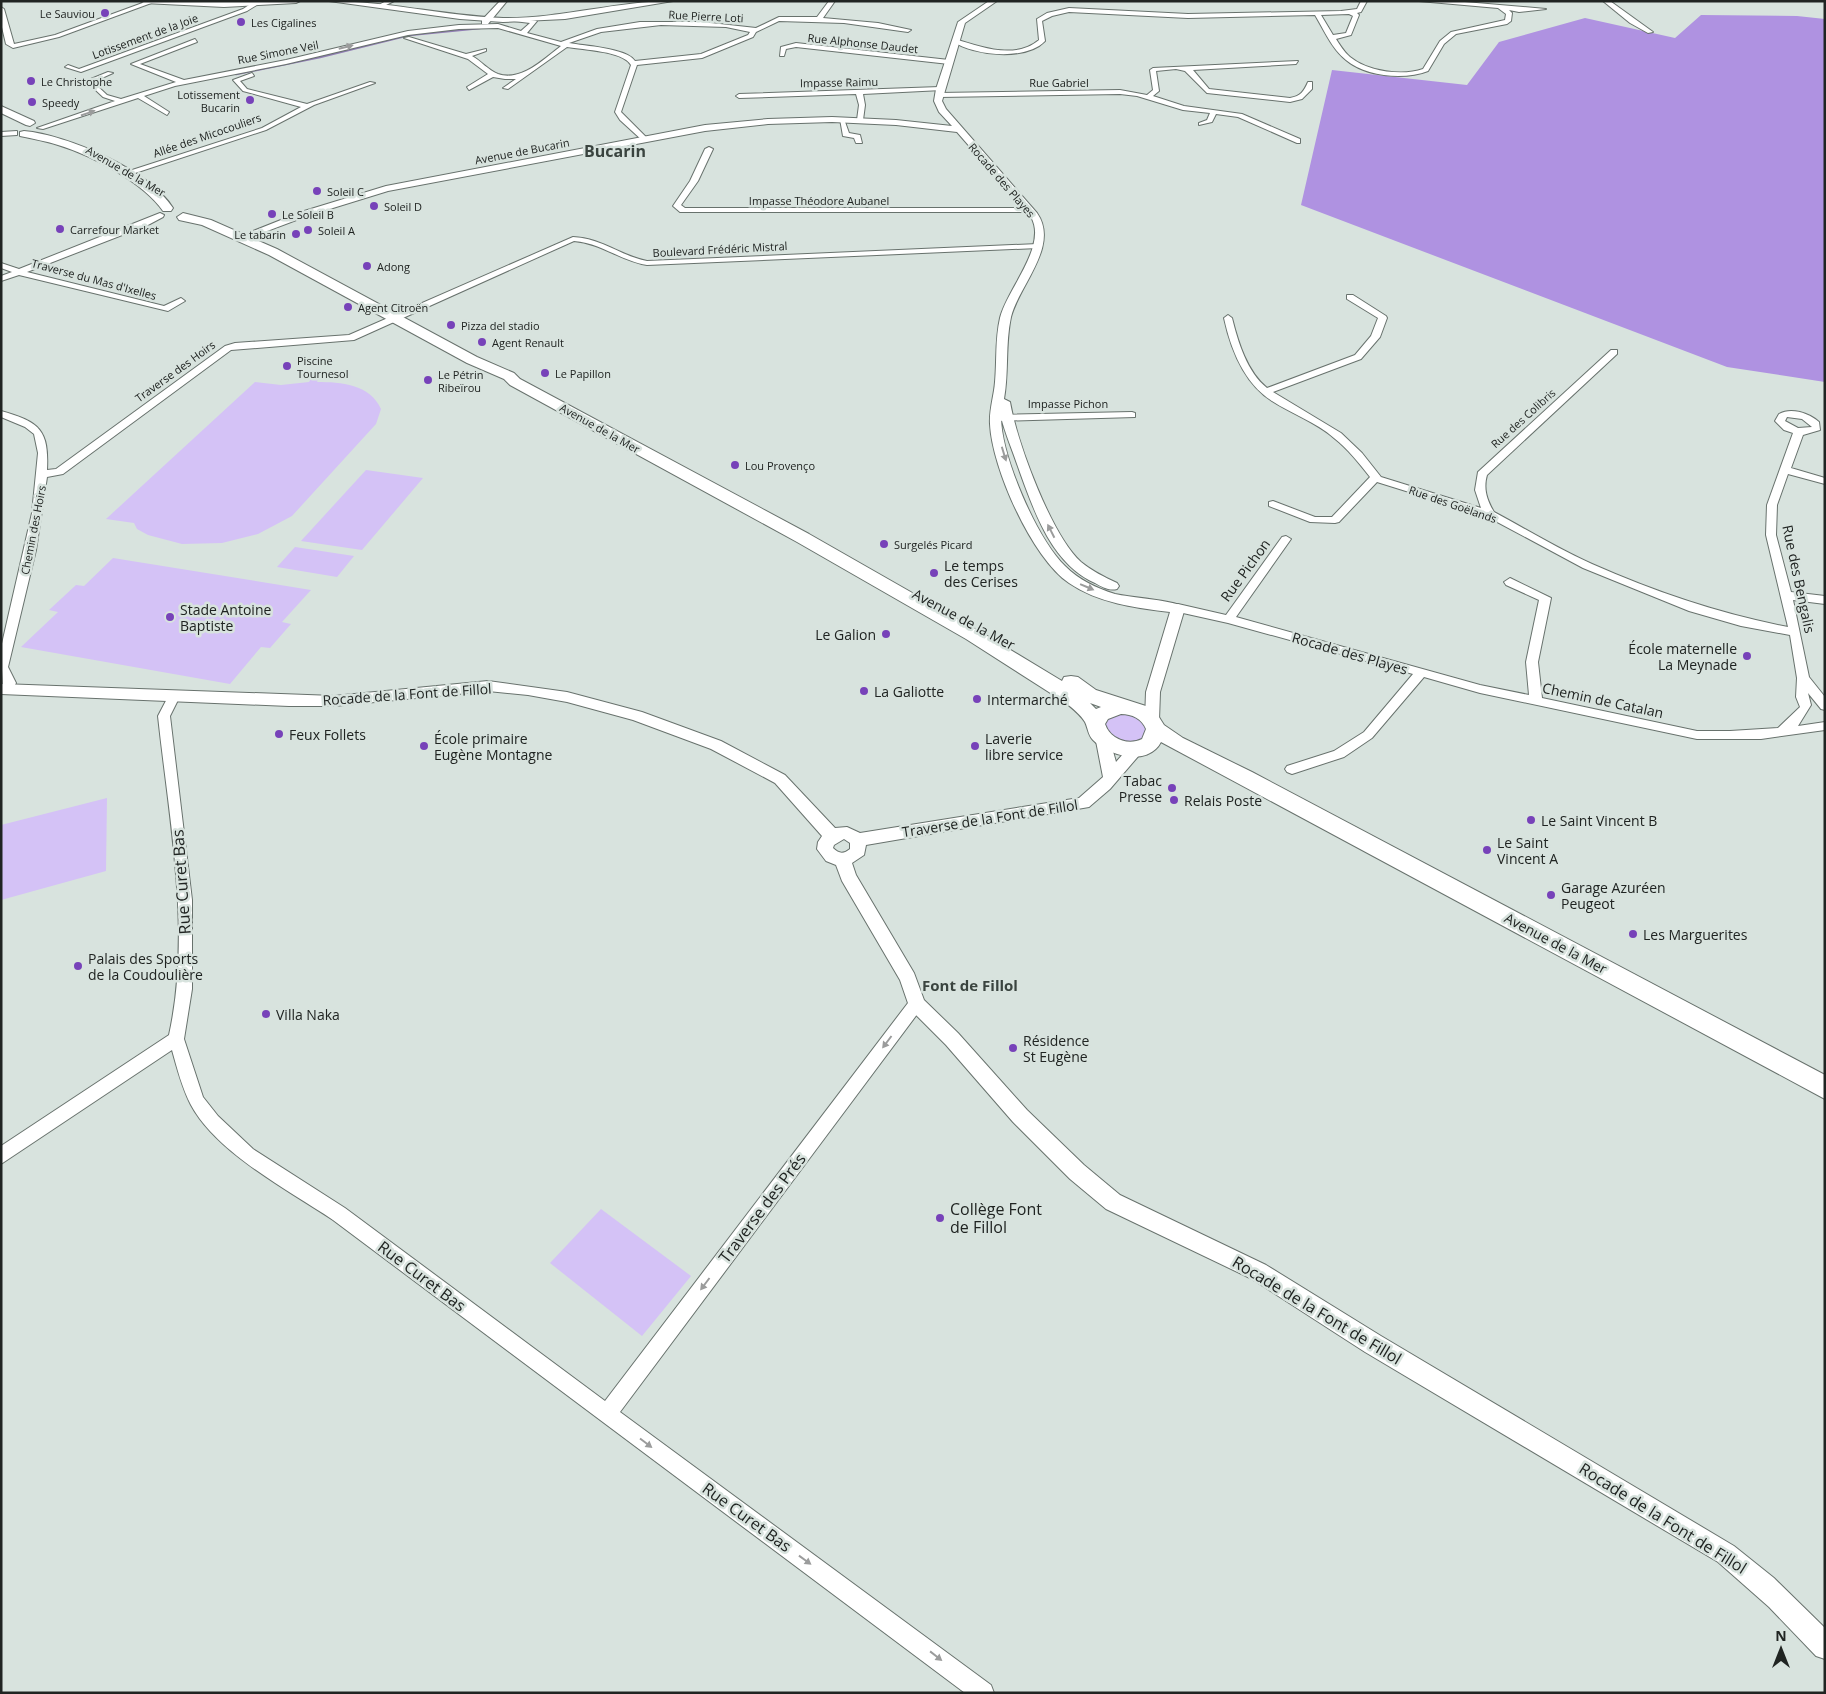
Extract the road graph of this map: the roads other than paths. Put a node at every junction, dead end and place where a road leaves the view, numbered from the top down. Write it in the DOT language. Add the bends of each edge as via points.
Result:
graph roads {
  1 [pos="296,1"];
  2 [pos="333,1"];
  3 [pos="504,1"];
  4 [pos="669,1"];
  5 [pos="832,1"];
  6 [pos="994,1"];
  7 [pos="1357,1"];
  8 [pos="1364,1"];
  9 [pos="1422,1"];
  10 [pos="1541,1"];
  11 [pos="1606,1"];
  12 [pos="147,2"];
  13 [pos="352,2"];
  14 [pos="1507,2"];
  15 [pos="1514,2"];
  16 [pos="183,3"];
  17 [pos="258,3"];
  18 [pos="387,4"];
  19 [pos="1433,5"];
  20 [pos="1499,6"];
  21 [pos="1,9"];
  22 [pos="407,10"];
  23 [pos="1350,12"];
  24 [pos="1316,13"];
  25 [pos="443,17"];
  26 [pos="818,20"];
  27 [pos="486,21"];
  28 [pos="534,21"];
  29 [pos="459,27"];
  30 [pos="908,30"];
  31 [pos="753,31"];
  32 [pos="521,32"];
  33 [pos="1650,32"];
  34 [pos="4,35"];
  35 [pos="1333,37"];
  36 [pos="407,38"];
  37 [pos="196,41"];
  38 [pos="955,41"];
  39 [pos="564,45"];
  40 [pos="435,47"];
  41 [pos="484,50"];
  42 [pos="421,52"];
  43 [pos="782,55"];
  44 [pos="467,56"];
  45 [pos="949,62"];
  46 [pos="1296,62"];
  47 [pos="634,63"];
  48 [pos="68,67"];
  49 [pos="1185,69"];
  50 [pos="529,72"];
  51 [pos="110,73"];
  52 [pos="258,73"];
  53 [pos="493,74"];
  54 [pos="183,82"];
  55 [pos="372,83"];
  56 [pos="1310,83"];
  57 [pos="468,88"];
  58 [pos="506,88"];
  59 [pos="859,92"];
  60 [pos="939,92"];
  61 [pos="137,95"];
  62 [pos="738,96"];
  63 [pos="1148,97"];
  64 [pos="120,101"];
  65 [pos="306,106"];
  66 [pos="1,109"];
  67 [pos="942,110"];
  68 [pos="1214,111"];
  69 [pos="167,113"];
  70 [pos="1,114"];
  71 [pos="842,120"];
  72 [pos="860,120"];
  73 [pos="1201,124"];
  74 [pos="932,125"];
  75 [pos="955,126"];
  76 [pos="37,127"];
  77 [pos="11,132"];
  78 [pos="643,139"];
  79 [pos="859,141"];
  80 [pos="1298,141"];
  81 [pos="709,149"];
  82 [pos="132,173"];
  83 [pos="1029,210"];
  84 [pos="168,211"];
  85 [pos="188,214"];
  86 [pos="248,235"];
  87 [pos="1038,246"];
  88 [pos="273,252"];
  89 [pos="1,265"];
  90 [pos="22,272"];
  91 [pos="1,280"];
  92 [pos="1350,297"];
  93 [pos="181,301"];
  94 [pos="396,318"];
  95 [pos="1228,318"];
  96 [pos="1614,352"];
  97 [pos="1265,392"];
  98 [pos="1,414"];
  99 [pos="1132,415"];
  100 [pos="1000,417"];
  101 [pos="1820,424"];
  102 [pos="1799,431"];
  103 [pos="1786,470"];
  104 [pos="44,474"];
  105 [pos="1374,478"];
  106 [pos="1825,481"];
  107 [pos="1274,504"];
  108 [pos="1490,514"];
  109 [pos="803,538"];
  110 [pos="1286,539"];
  111 [pos="1510,582"];
  112 [pos="1785,595"];
  113 [pos="1825,600"];
  114 [pos="1178,608"];
  115 [pos="1229,619"];
  116 [pos="1795,632"];
  117 [pos="2,668"];
  118 [pos="1420,674"];
  119 [pos="1802,678"];
  120 [pos="4,689"];
  121 [pos="1153,692"];
  122 [pos="174,696"];
  123 [pos="1536,701"];
  124 [pos="1825,706"];
  125 [pos="1125,708"];
  126 [pos="1803,708"];
  127 [pos="1096,723"];
  128 [pos="1154,724"];
  129 [pos="1825,726"];
  130 [pos="1782,732"];
  131 [pos="1104,741"];
  132 [pos="1136,749"];
  133 [pos="1292,769"];
  134 [pos="1111,777"];
  135 [pos="1286,800"];
  136 [pos="832,836"];
  137 [pos="858,840"];
  138 [pos="843,860"];
  139 [pos="916,1004"];
  140 [pos="176,1040"];
  141 [pos="1825,1088"];
  142 [pos="1,1156"];
  143 [pos="607,1414"];
  144 [pos="1825,1647"];
  145 [pos="983,1693"];
  1 -- 17 [label="main road"];
  2 -- 13 [label="main road"];
  3 -- 27 [label="street"];
  4 -- 28 [label="main road"];
  5 -- 26 [label="street"];
  6 -- 38 [label="street, Rocade des Playes" via="962,22"];
  7 -- 23 [label="street"];
  8 -- 23 [label="street" via="1359,11"];
  9 -- 19 [label="street"];
  10 -- 20 [label="street" via="1545,8 1519,10"];
  11 -- 33 [label="street" via="1618,8 1629,21"];
  12 -- 16 [label="main road"];
  12 -- 34 [label="street" via="57,36 18,45 9,44"];
  13 -- 18 [label="main road"];
  14 -- 15 [label="street"];
  14 -- 20 [label="street"];
  16 -- 17 [label="main road"];
  17 -- 48 [label="street, Lotissement de la Joie" via="79,71"];
  18 -- 22 [label="main road"];
  19 -- 20 [label="street"];
  20 -- 35 [label="street" via="1509,13 1508,21 1446,36 1422,72 1397,73 1362,66 1348,58"];
  21 -- 34 [label="street"];
  22 -- 25 [label="main road"];
  22 -- 27 [label="main road"];
  23 -- 24 [label="street"];
  23 -- 35 [label="street" via="1356,15 1348,35"];
  24 -- 35 [label="street"];
  24 -- 38 [label="street" via="1170,16 1069,10 1051,13 1039,20 1042,41 1028,49 987,51"];
  25 -- 27 [label="main road"];
  25 -- 29 [label="street" via="451,25"];
  26 -- 30 [label="street, Rue Pierre Loti" via="872,23"];
  26 -- 31 [label="street, Rue Pierre Loti" via="776,19"];
  27 -- 28 [label="main road"];
  27 -- 28 [label="main road"];
  28 -- 32 [label="street"];
  29 -- 32 [label="street, Rue Simone Veil" via="494,25"];
  54 -- 29 [label="street, Rue Simone Veil, one-way" via="408,34"];
  31 -- 39 [label="street, Rue Pierre Loti" via="724,25 654,24 594,31"];
  31 -- 47 [label="street" via="751,36 702,56"];
  32 -- 39 [label="street, Rue Simone Veil"];
  36 -- 40 [label="street"];
  37 -- 54 [label="street" via="134,64"];
  38 -- 45 [label="street, Rocade des Playes"];
  39 -- 47 [label="street, Rue Simone Veil" via="618,53"];
  39 -- 50 [label="street, Rue Pierre Loti"];
  40 -- 42 [label="street"];
  40 -- 44 [label="street"];
  41 -- 44 [label="street"];
  43 -- 45 [label="street, Rue Alphonse Daudet" via="783,48 796,45"];
  44 -- 53 [label="street"];
  45 -- 60 [label="street, Rocade des Playes"];
  46 -- 49 [label="street"];
  47 -- 78 [label="street" via="618,112 622,120"];
  49 -- 56 [label="street" via="1207,91 1214,92 1296,100 1309,90"];
  49 -- 63 [label="street" via="1153,70 1156,91"];
  50 -- 53 [label="street" via="510,77"];
  50 -- 58 [label="street, Rue Pierre Loti"];
  51 -- 64 [label="street" via="90,81 105,96"];
  52 -- 65 [label="street" via="236,80 246,90"];
  53 -- 57 [label="street"];
  54 -- 61 [label="street, Rue Simone Veil"];
  55 -- 65 [label="street, Allée des Micocouliers"];
  59 -- 60 [label="street, Impasse Raimu"];
  59 -- 62 [label="street, Impasse Raimu"];
  59 -- 72 [label="street" via="862,105"];
  60 -- 63 [label="street, Rue Gabriel" via="1103,91"];
  60 -- 67 [label="street, Rocade des Playes"];
  61 -- 64 [label="street, Rue Simone Veil"];
  61 -- 69 [label="street"];
  63 -- 68 [label="street, Rue Gabriel" via="1172,106"];
  76 -- 64 [label="street, Rue Simone Veil, one-way"];
  65 -- 82 [label="street, Allée des Micocouliers" via="264,129"];
  66 -- 76 [label="main road, Avenue de la Mer"];
  67 -- 74 [label="street" via="940,119"];
  67 -- 75 [label="street, Rocade des Playes"];
  68 -- 73 [label="street" via="1210,121"];
  68 -- 80 [label="street, Rue Gabriel" via="1252,118"];
  70 -- 77 [label="main road, Avenue de la Mer"];
  71 -- 72 [label="street, Avenue de Bucarin"];
  71 -- 78 [label="street, Avenue de Bucarin" via="731,124"];
  71 -- 79 [label="street" via="846,134 857,137"];
  72 -- 74 [label="street, Avenue de Bucarin"];
  74 -- 75 [label="street, Avenue de Bucarin"];
  75 -- 83 [label="street, Rocade des Playes"];
  76 -- 77 [label="main road"];
  76 -- 82 [label="main road, Avenue de la Mer"];
  77 -- 84 [label="main road, Avenue de la Mer" via="66,143 90,153 150,189 166,201"];
  78 -- 86 [label="street, Avenue de Bucarin" via="386,189"];
  81 -- 83 [label="street, Impasse Théodore Aubanel" via="694,181 678,201 677,206 683,210"];
  82 -- 84 [label="main road, Avenue de la Mer"];
  83 -- 87 [label="street, Rocade des Playes" via="1038,223"];
  84 -- 85 [label="main road"];
  84 -- 90 [label="street"];
  85 -- 86 [label="main road, Avenue de la Mer" via="203,213"];
  85 -- 88 [label="main road, Avenue de la Mer" via="251,245"];
  86 -- 88 [label="main road, Avenue de la Mer"];
  87 -- 94 [label="street, Boulevard Frédéric Mistral" via="647,263 633,261 594,241 574,239"];
  87 -- 100 [label="street, Rocade des Playes" via="1006,319"];
  88 -- 94 [label="main road, Avenue de la Mer"];
  89 -- 90 [label="street, Traverse du Mas d'Ixelles"];
  90 -- 91 [label="street"];
  90 -- 93 [label="street, Traverse du Mas d'Ixelles" via="165,309"];
  92 -- 97 [label="street" via="1383,318 1375,337 1362,353 1348,362"];
  94 -- 104 [label="street, Traverse des Hoirs" via="342,340 318,338 228,348 59,472"];
  94 -- 109 [label="main road, Avenue de la Mer" via="472,360 498,381 555,404"];
  95 -- 97 [label="street" via="1244,365"];
  96 -- 108 [label="street, Rue des Colibris" via="1482,474 1480,491"];
  97 -- 105 [label="street" via="1337,435 1358,455"];
  98 -- 104 [label="street, Chemin des Hoirs" via="30,426 39,434"];
  99 -- 100 [label="street, Impasse Pichon"];
  100 -- 114 [label="street, Rocade des Playes" via="996,428 1017,494 1054,564 1074,581 1101,593"];
  101 -- 102 [label="street" via="1815,430"];
  101 -- 102 [label="street" via="1796,414 1782,416 1782,423"];
  102 -- 103 [label="street, Rue des Bengalis"];
  103 -- 106 [label="street"];
  103 -- 112 [label="street, Rue des Bengalis" via="1772,505 1771,535"];
  104 -- 117 [label="street, Chemin des Hoirs"];
  105 -- 107 [label="street" via="1335,520 1314,520"];
  105 -- 108 [label="street, Rue des Goëlands"];
  108 -- 116 [label="street, Rue des Goëlands" via="1563,554 1639,588 1718,616"];
  109 -- 125 [label="main road, Avenue de la Mer" via="820,542 988,631 1089,695"];
  109 -- 127 [label="main road, Avenue de la Mer" via="1016,661 1079,703"];
  110 -- 115 [label="street, Rue Pichon"];
  111 -- 123 [label="street" via="1545,598 1532,662"];
  112 -- 113 [label="street"];
  112 -- 116 [label="street, Rue des Bengalis"];
  114 -- 115 [label="street, Rocade des Playes"];
  114 -- 121 [label="street"];
  115 -- 118 [label="street, Rocade des Playes"];
  116 -- 119 [label="street, Rue des Bengalis"];
  117 -- 120 [label="street" via="10,683"];
  118 -- 123 [label="street, Chemin de Catalan"];
  118 -- 133 [label="street, Rocade des Playes" via="1368,735 1339,754"];
  119 -- 124 [label="street"];
  119 -- 126 [label="street, Rue des Bengalis"];
  120 -- 122 [label="street, Rocade de la Font de Fillol"];
  121 -- 125 [label="street"];
  121 -- 128 [label="street"];
  122 -- 136 [label="street, Rocade de la Font de Fillol" via="253,701 334,701 488,686 567,697 637,716 716,745 780,780"];
  122 -- 140 [label="street, Rue Curet Bas" via="164,716 185,900 184,997"];
  123 -- 130 [label="street, Chemin de Catalan" via="1697,735 1729,737"];
  124 -- 126 [label="street" via="1814,704"];
  125 -- 127 [label="main road" via="1104,712"];
  125 -- 128 [label="main road" via="1139,711"];
  126 -- 129 [label="street" via="1810,721"];
  126 -- 130 [label="street" via="1797,720"];
  127 -- 131 [label="main road" via="1099,736"];
  128 -- 132 [label="main road" via="1151,742"];
  128 -- 135 [label="main road, Avenue de la Mer" via="1182,746"];
  129 -- 130 [label="street, Chemin de Catalan"];
  131 -- 132 [label="main road" via="1121,749"];
  131 -- 134 [label="street"];
  132 -- 134 [label="street, Traverse de la Font de Fillol"];
  132 -- 135 [label="main road, Avenue de la Mer" via="1189,761"];
  134 -- 137 [label="street, Traverse de la Font de Fillol" via="1096,796 1083,803"];
  135 -- 141 [label="main road, Avenue de la Mer"];
  136 -- 137 [label="street" via="847,833"];
  136 -- 138 [label="street" via="825,849 830,856"];
  137 -- 138 [label="street" via="860,848 856,854"];
  138 -- 139 [label="street" via="848,876 908,978"];
  139 -- 143 [label="street, Traverse des Prés, one-way"];
  139 -- 144 [label="street, Rocade de la Font de Fillol" via="941,1027 1020,1116 1113,1202 1259,1272 1373,1344 1726,1554 1752,1572"];
  140 -- 142 [label="street"];
  140 -- 143 [label="street, Rue Curet Bas" via="197,1101 212,1121 247,1154 340,1214"];
  143 -- 145 [label="street, Rue Curet Bas, one-way"];
}
